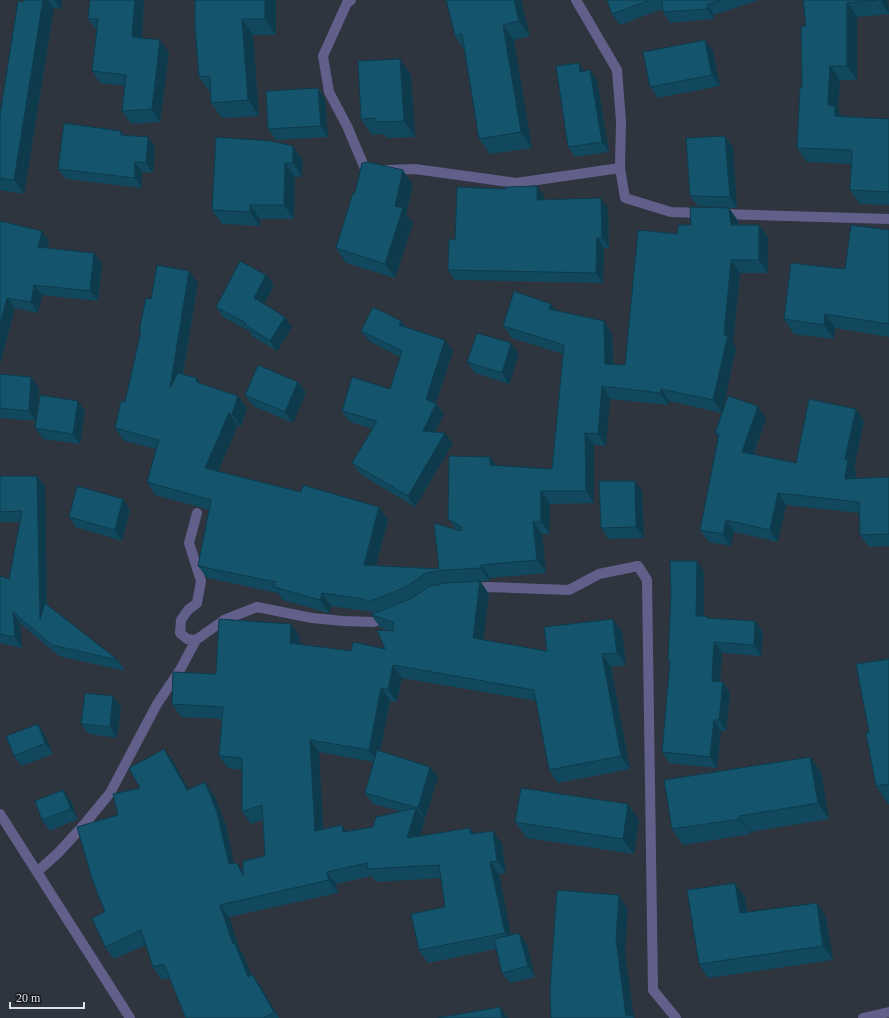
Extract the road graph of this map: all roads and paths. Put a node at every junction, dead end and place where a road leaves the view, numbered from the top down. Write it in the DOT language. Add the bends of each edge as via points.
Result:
graph roads {
  1 [pos="351,0"];
  2 [pos="576,0"];
  3 [pos="620,168"];
  4 [pos="889,219"];
  5 [pos="197,513"];
  6 [pos="461,589"];
  7 [pos="397,614"];
  8 [pos="196,640"];
  9 [pos="0,814"];
  10 [pos="37,872"];
  11 [pos="889,1012"];
  12 [pos="130,1018"];
  13 [pos="676,1018"];
  14 [pos="863,1018"];
  1 -- 3 [label="street" via="347,3 323,56 329,92 366,171 414,169 516,183"];
  2 -- 3 [label="street" via="617,70 621,121"];
  3 -- 4 [label="street" via="625,198 671,212"];
  5 -- 8 [label="street" via="189,543 201,581 197,603 181,620 180,633 187,639"];
  6 -- 13 [label="street" via="489,587 569,590 599,574 638,566 647,580 653,990"];
  7 -- 8 [label="street" via="373,622 343,621 312,618 257,607 224,620"];
  8 -- 10 [label="street" via="157,704 110,793 83,826"];
  9 -- 10 [label="street"];
  10 -- 12 [label="street"];
  11 -- 14 [label="street"];
}
